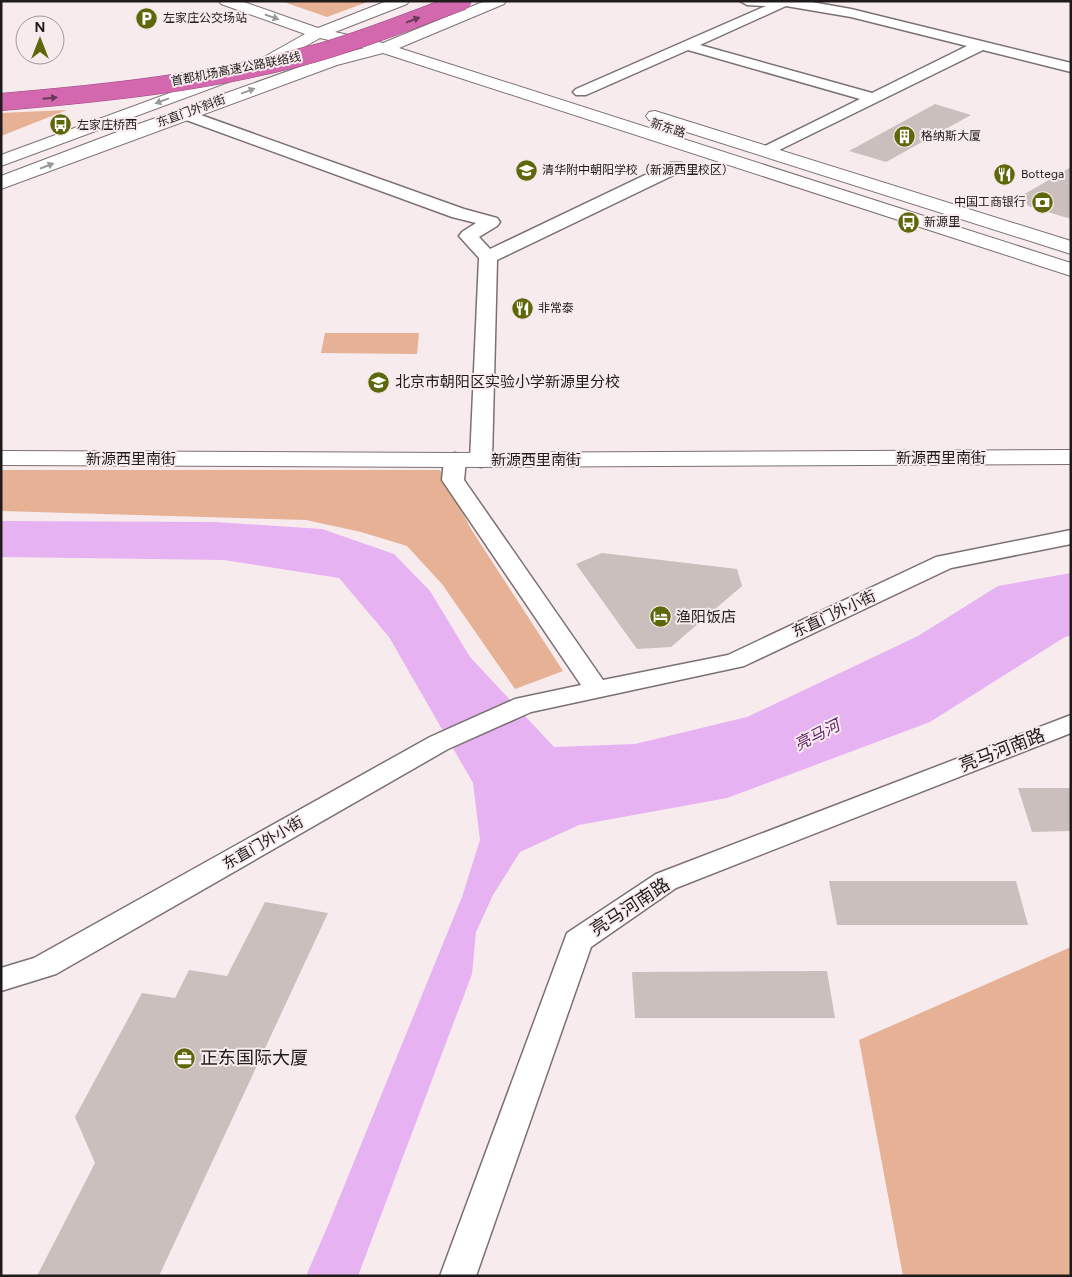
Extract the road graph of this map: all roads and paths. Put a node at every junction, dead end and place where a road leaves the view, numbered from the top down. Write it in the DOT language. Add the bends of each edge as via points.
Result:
graph roads {
  1 [pos="226,1"];
  2 [pos="265,1"];
  3 [pos="402,1"];
  4 [pos="428,1"];
  5 [pos="462,1"];
  6 [pos="499,1"];
  7 [pos="747,1"];
  8 [pos="786,2"];
  9 [pos="336,25"];
  10 [pos="318,33"];
  11 [pos="390,45"];
  12 [pos="975,45"];
  13 [pos="688,46"];
  14 [pos="454,53"];
  15 [pos="1071,68"];
  16 [pos="563,87"];
  17 [pos="1,88"];
  18 [pos="581,92"];
  19 [pos="868,97"];
  20 [pos="609,101"];
  21 [pos="1,102"];
  22 [pos="638,110"];
  23 [pos="184,114"];
  24 [pos="763,149"];
  25 [pos="1,161"];
  26 [pos="676,167"];
  27 [pos="1,183"];
  28 [pos="1071,248"];
  29 [pos="1071,256"];
  30 [pos="488,257"];
  31 [pos="1071,270"];
  32 [pos="1071,281"];
  33 [pos="1071,457"];
  34 [pos="1,458"];
  35 [pos="455,460"];
  36 [pos="481,460"];
  37 [pos="1071,537"];
  38 [pos="597,690"];
  39 [pos="1071,723"];
  40 [pos="1,980"];
  41 [pos="458,1276"];
  1 -- 10 [label="main road, one-way"];
  2 -- 9 [label="main road, 新东路"];
  3 -- 9 [label="main road, 东直门外斜街"];
  4 -- 17 [label="highway, 首都机场高速公路联络线" via="334,34 240,58 161,72"];
  21 -- 5 [label="highway, 首都机场高速公路联络线, one-way, bridge" via="151,86 294,59"];
  6 -- 11 [label="main road, 东直门外斜街"];
  7 -- 8 [label="street"];
  8 -- 12 [label="street" via="851,13"];
  8 -- 13 [label="street"];
  9 -- 10 [label="main road, 东直门外斜街"];
  9 -- 11 [label="main road, 新东路"];
  10 -- 11 [label="main road"];
  10 -- 25 [label="main road, 东直门外斜街, one-way" via="263,64"];
  11 -- 14 [label="main road"];
  23 -- 11 [label="main road, 东直门外斜街, one-way" via="331,62"];
  11 -- 29 [label="main road, 新东路"];
  11 -- 31 [label="main road, 新东路"];
  11 -- 32 [label="main road"];
  12 -- 15 [label="street"];
  12 -- 19 [label="street"];
  13 -- 18 [label="street"];
  13 -- 19 [label="street"];
  16 -- 18 [label="main road"];
  18 -- 20 [label="main road"];
  19 -- 24 [label="street"];
  22 -- 24 [label="main road"];
  27 -- 23 [label="main road, 东直门外斜街, one-way"];
  23 -- 30 [label="street" via="490,222 468,236"];
  24 -- 28 [label="main road"];
  26 -- 30 [label="street"];
  30 -- 36 [label="street"];
  33 -- 36 [label="main road, 新源西里南街"];
  34 -- 35 [label="main road, 新源西里南街"];
  35 -- 36 [label="main road, 新源西里南街"];
  35 -- 38 [label="street" via="453,480"];
  37 -- 38 [label="street, 东直门外小街" via="944,562 735,661"];
  38 -- 40 [label="street, 东直门外小街" via="524,704 439,743 45,966"];
  39 -- 41 [label="street, 亮马河南路" via="666,881 578,941"];
}
